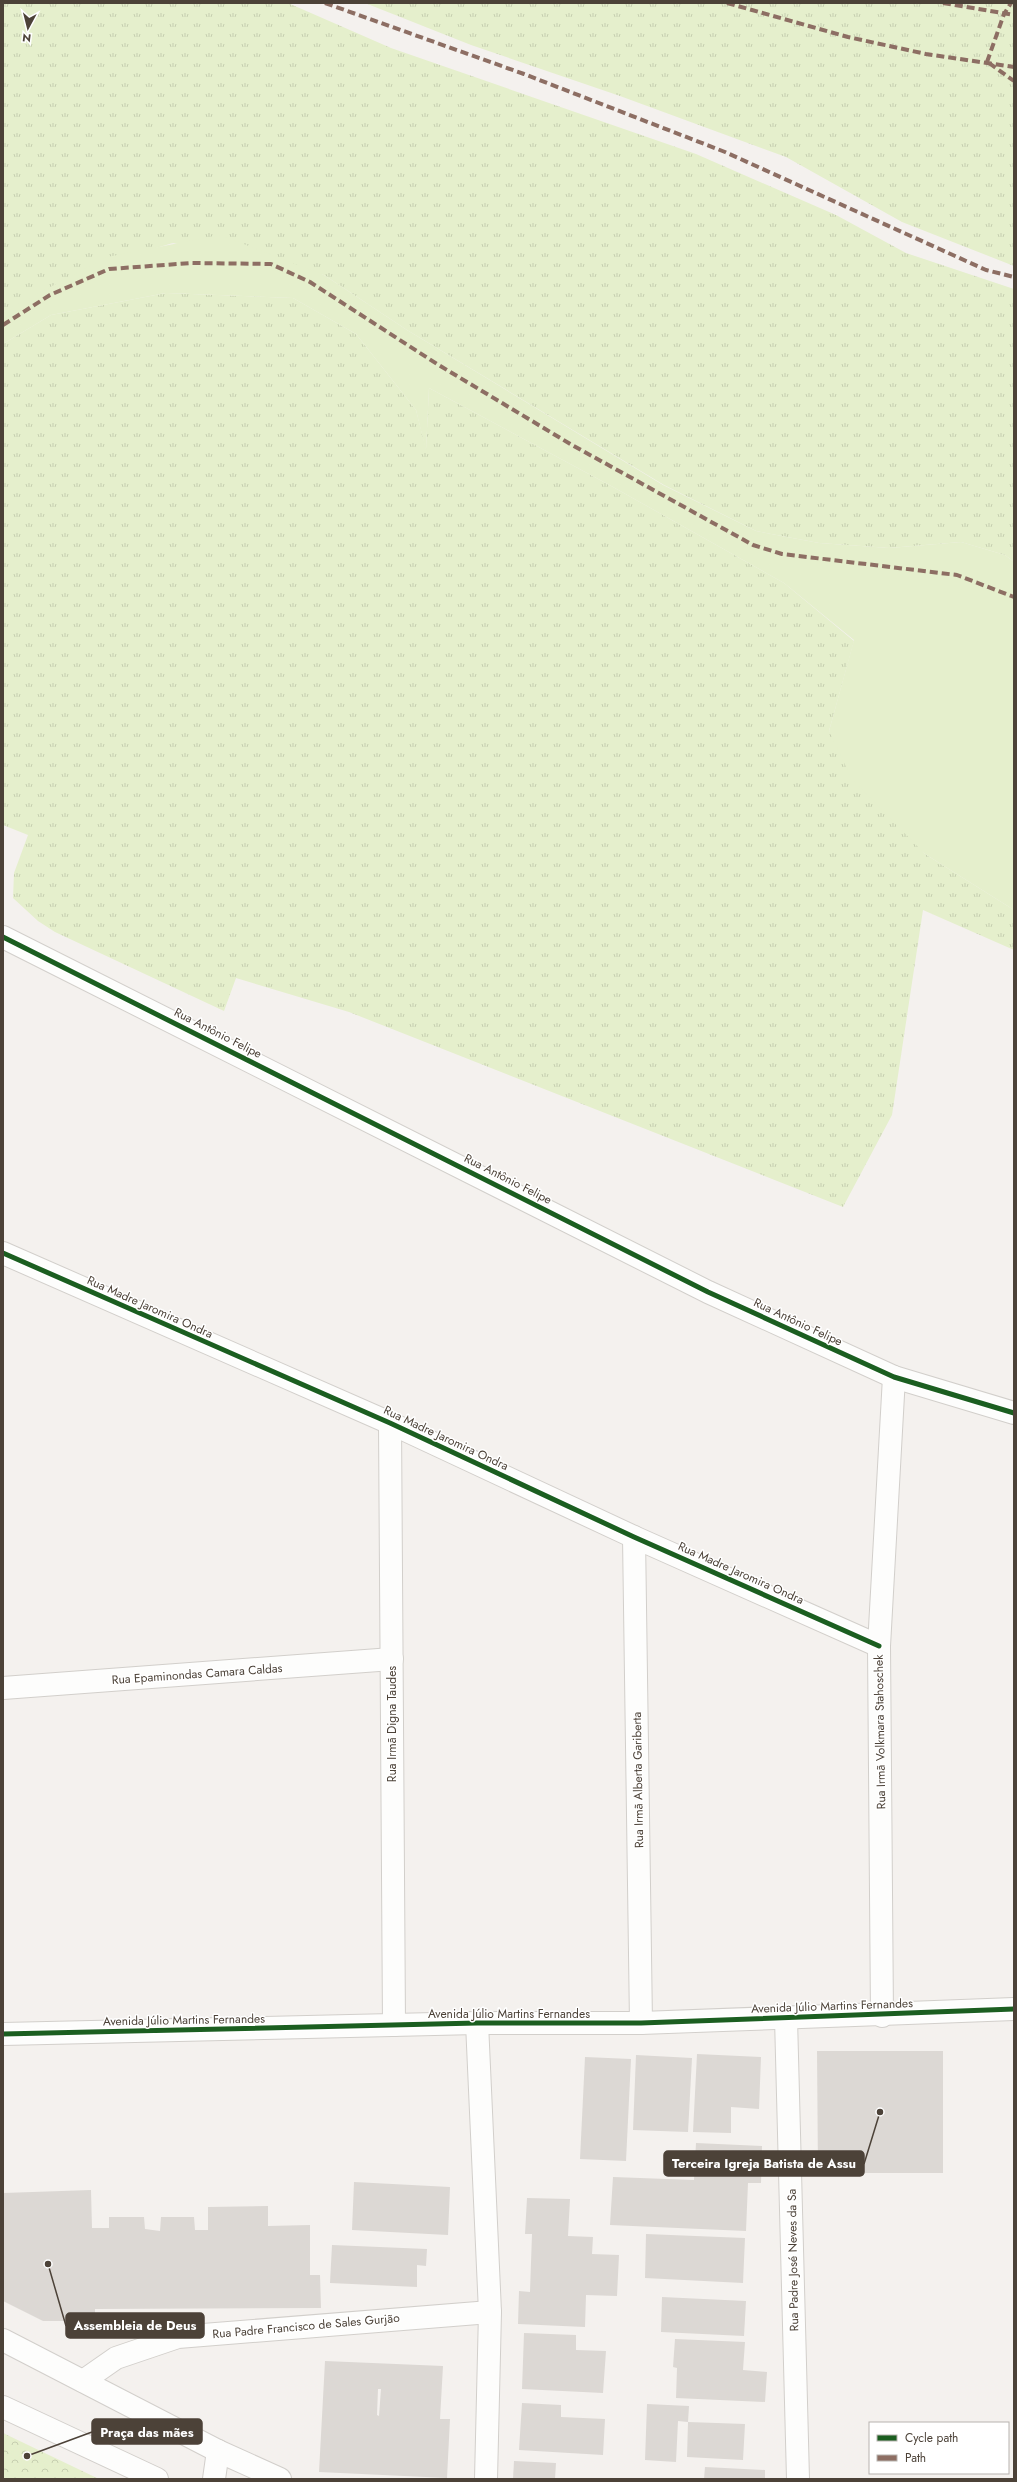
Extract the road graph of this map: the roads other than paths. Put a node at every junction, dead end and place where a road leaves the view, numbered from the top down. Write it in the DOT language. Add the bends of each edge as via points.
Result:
graph roads {
  1 [pos="3,937"];
  2 [pos="3,1253"];
  3 [pos="894,1377"];
  4 [pos="1014,1414"];
  5 [pos="390,1423"];
  6 [pos="634,1536"];
  7 [pos="879,1646"];
  8 [pos="392,1659"];
  9 [pos="3,1688"];
  10 [pos="1014,2009"];
  11 [pos="882,2016"];
  12 [pos="786,2018"];
  13 [pos="476,2023"];
  14 [pos="641,2023"];
  15 [pos="394,2025"];
  16 [pos="3,2034"];
  17 [pos="490,2312"];
  18 [pos="3,2340"];
  19 [pos="84,2381"];
  20 [pos="3,2407"];
  21 [pos="218,2451"];
  22 [pos="157,2479"];
  23 [pos="214,2479"];
  24 [pos="280,2479"];
  25 [pos="486,2479"];
  26 [pos="798,2479"];
  1 -- 3 [label="street, Rua Antônio Felipe" via="708,1292"];
  2 -- 5 [label="street, Rua Madre Jaromira Ondra"];
  3 -- 4 [label="street, Rua Antônio Felipe"];
  3 -- 7 [label="street, Rua Irmã Volkmara Stahoschek"];
  5 -- 6 [label="street, Rua Madre Jaromira Ondra"];
  5 -- 8 [label="street, Rua Irmã Digna Taudes"];
  6 -- 7 [label="street, Rua Madre Jaromira Ondra"];
  6 -- 14 [label="street, Rua Irmã Alberta Gariberta"];
  7 -- 11 [label="street, Rua Irmã Volkmara Stahoschek"];
  8 -- 9 [label="street, Rua Epaminondas Camara Caldas"];
  8 -- 15 [label="street, Rua Irmã Digna Taudes"];
  10 -- 11 [label="street, Avenida Júlio Martins Fernandes"];
  11 -- 12 [label="street, Avenida Júlio Martins Fernandes"];
  12 -- 14 [label="street, Avenida Júlio Martins Fernandes"];
  12 -- 26 [label="street, Rua Padre José Neves da Sa"];
  13 -- 14 [label="street, Avenida Júlio Martins Fernandes"];
  13 -- 15 [label="street, Avenida Júlio Martins Fernandes"];
  13 -- 17 [label="street"];
  15 -- 16 [label="street, Avenida Júlio Martins Fernandes"];
  17 -- 19 [label="street, Rua Padre Francisco de Sales Gurjão" via="178,2337 116,2358"];
  17 -- 25 [label="street"];
  18 -- 19 [label="street"];
  19 -- 21 [label="street"];
  20 -- 22 [label="street"];
  21 -- 23 [label="street"];
  21 -- 24 [label="street"];
}
